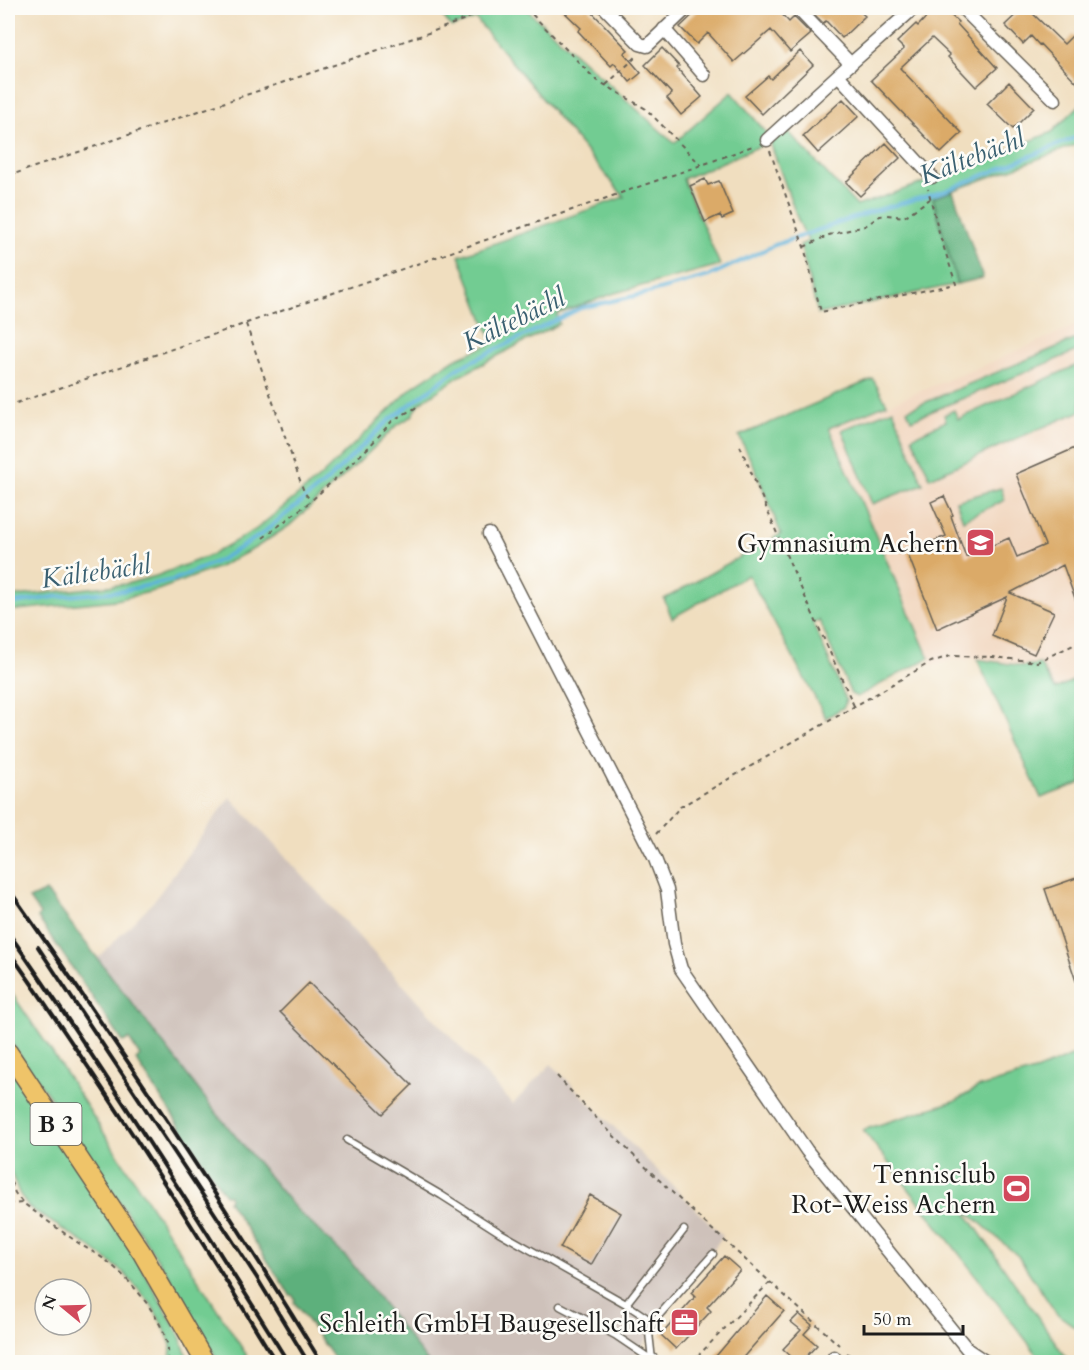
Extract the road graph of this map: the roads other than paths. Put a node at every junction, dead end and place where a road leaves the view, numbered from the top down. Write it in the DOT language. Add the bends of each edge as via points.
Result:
graph roads {
  1 [pos="605,8"];
  2 [pos="687,8"];
  3 [pos="797,8"];
  4 [pos="914,8"];
  5 [pos="962,8"];
  6 [pos="664,29"];
  7 [pos="851,64"];
  8 [pos="704,75"];
  9 [pos="838,75"];
  10 [pos="1055,100"];
  11 [pos="767,140"];
  12 [pos="929,181"];
  13 [pos="489,534"];
  14 [pos="8,1052"];
  15 [pos="347,1140"];
  16 [pos="684,1230"];
  17 [pos="713,1254"];
  18 [pos="626,1304"];
  19 [pos="560,1306"];
  20 [pos="653,1322"];
  21 [pos="192,1339"];
  22 [pos="653,1361"];
  23 [pos="195,1362"];
  24 [pos="205,1362"];
  25 [pos="986,1362"];
  1 -- 6 [label="street" via="640,44 647,46"];
  2 -- 6 [label="street"];
  3 -- 7 [label="street"];
  4 -- 7 [label="street"];
  5 -- 10 [label="street"];
  6 -- 8 [label="street"];
  7 -- 9 [label="street"];
  9 -- 11 [label="street"];
  9 -- 12 [label="street"];
  13 -- 25 [label="street" via="654,859 667,890 681,969 807,1151 968,1350"];
  14 -- 21 [label="main road, B 3" via="142,1253"];
  15 -- 18 [label="lane"];
  16 -- 18 [label="lane"];
  17 -- 20 [label="lane"];
  18 -- 20 [label="lane"];
  19 -- 22 [label="lane" via="615,1335"];
  20 -- 22 [label="lane" via="649,1333"];
  21 -- 23 [label="main road"];
  21 -- 24 [label="main road, B 3"];
}
